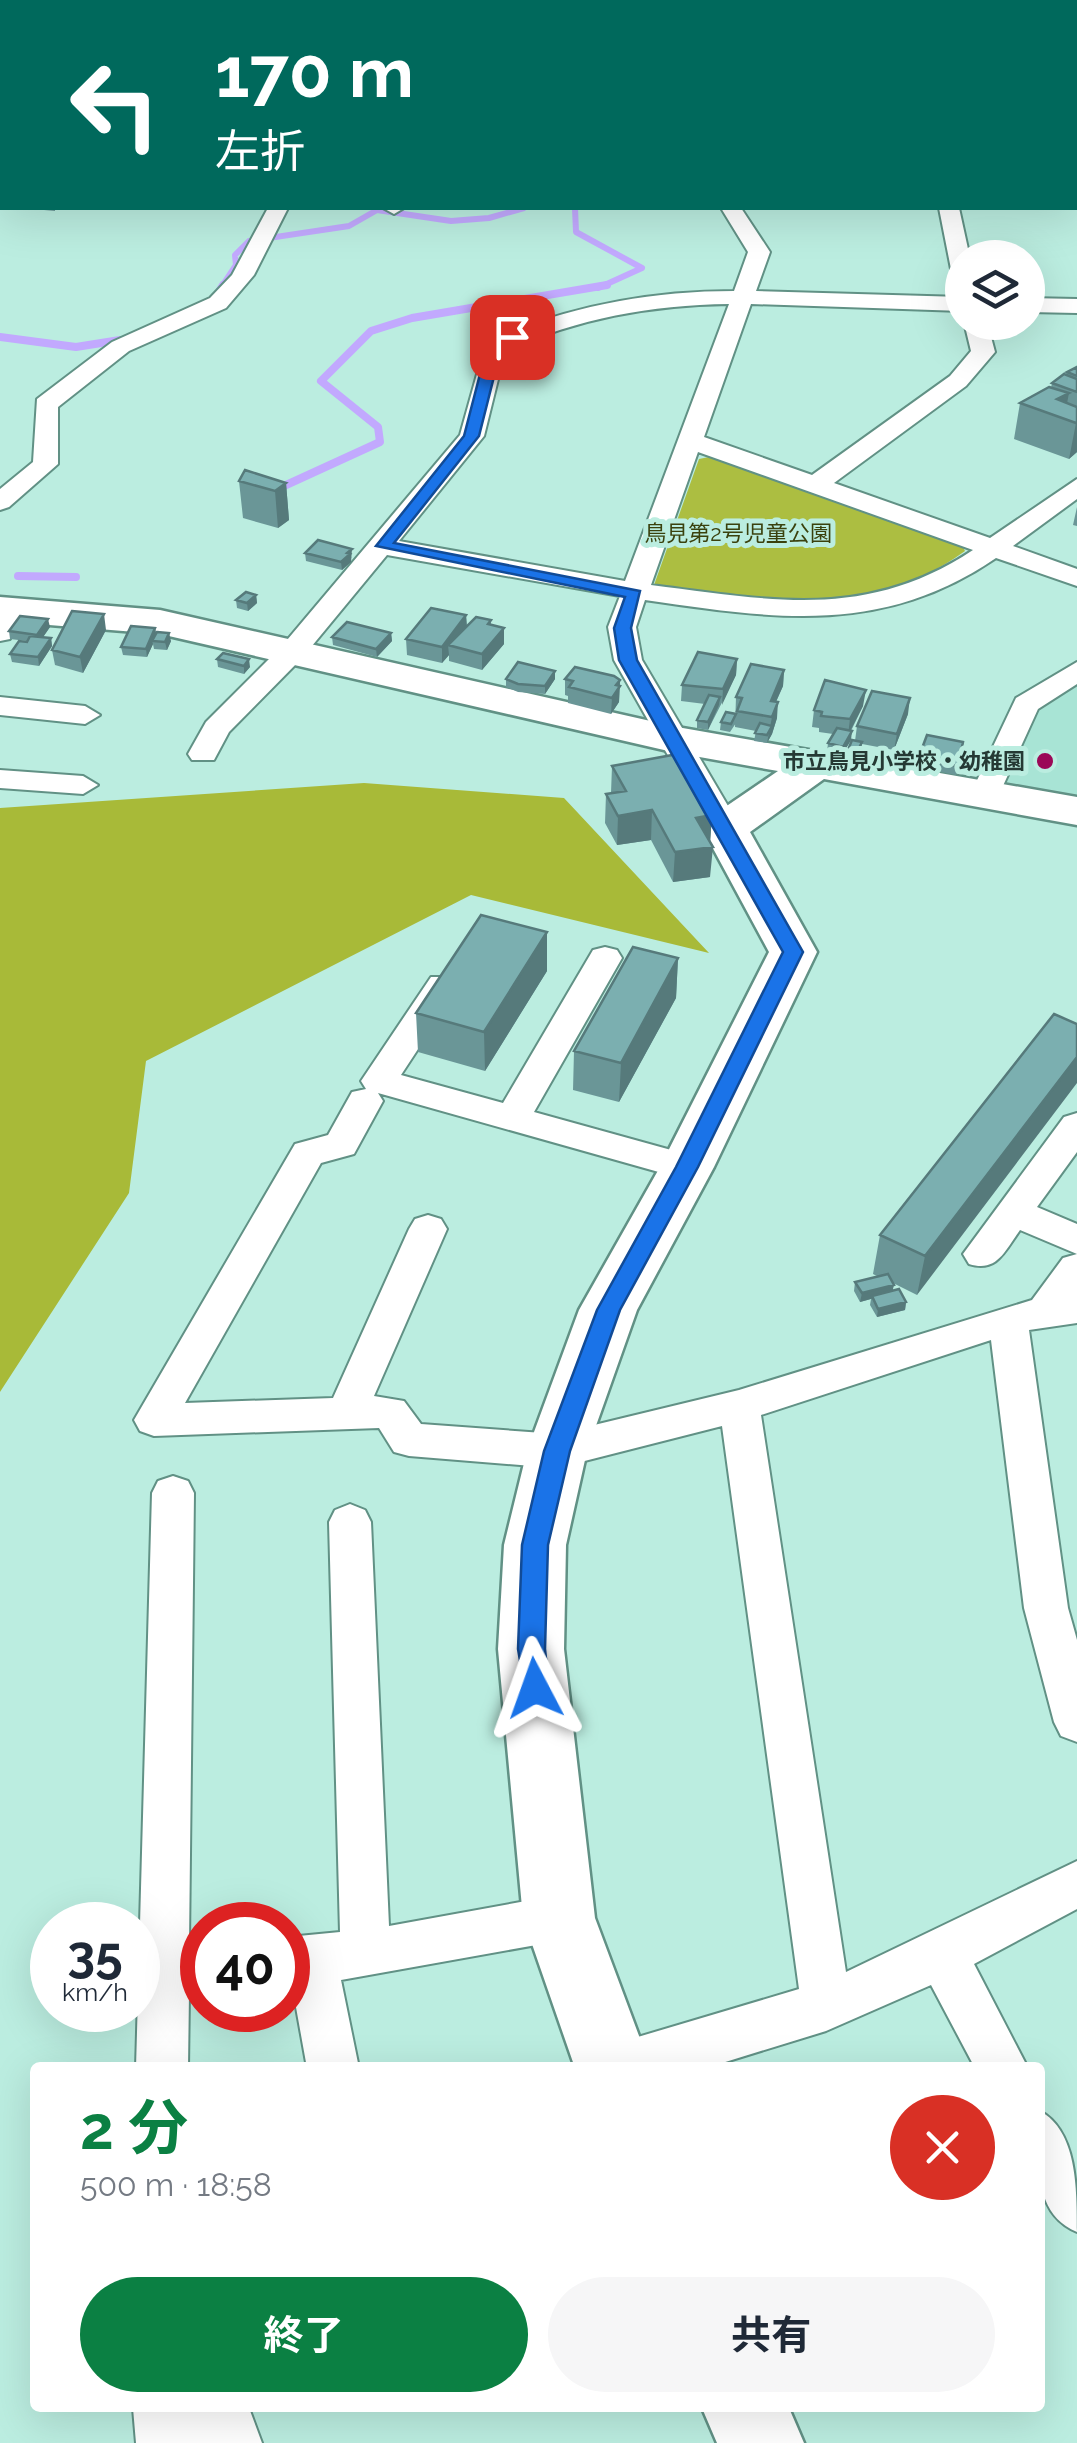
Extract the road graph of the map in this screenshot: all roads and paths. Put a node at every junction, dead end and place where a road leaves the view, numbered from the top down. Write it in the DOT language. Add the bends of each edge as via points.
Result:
graph roads {
  1 [pos="277,210"];
  2 [pos="732,210"];
  3 [pos="949,210"];
  4 [pos="956,240"];
  5 [pos="740,300"];
  6 [pos="945,304"];
  7 [pos="1045,305"];
  8 [pos="1077,306"];
  9 [pos="979,340"];
  10 [pos="689,440"];
  11 [pos="815,485"];
  12 [pos="1077,487"];
  13 [pos="0,502"];
  14 [pos="384,546"];
  15 [pos="989,547"];
  16 [pos="1077,578"];
  17 [pos="634,594"];
  18 [pos="3,618"];
  19 [pos="292,652"];
  20 [pos="1077,671"];
  21 [pos="0,706"];
  22 [pos="85,715"];
  23 [pos="677,740"];
  24 [pos="203,754"];
  25 [pos="816,765"];
  26 [pos="0,779"];
  27 [pos="83,786"];
  28 [pos="986,794"];
  29 [pos="1077,811"];
  30 [pos="725,828"];
  31 [pos="465,952"];
  32 [pos="604,958"];
  33 [pos="365,1100"];
  34 [pos="513,1117"];
  35 [pos="1077,1126"];
  36 [pos="687,1167"];
  37 [pos="1014,1212"];
  38 [pos="428,1229"];
  39 [pos="1077,1240"];
  40 [pos="982,1254"];
  41 [pos="1077,1268"];
  42 [pos="1044,1313"];
  43 [pos="740,1406"];
  44 [pos="346,1414"];
  45 [pos="557,1451"];
  46 [pos="172,1493"];
  47 [pos="350,1522"];
  48 [pos="1077,1722"];
  49 [pos="1077,1884"];
  50 [pos="181,1902"];
  51 [pos="558,1918"];
  52 [pos="365,1954"];
  53 [pos="942,1955"];
  54 [pos="310,1959"];
  55 [pos="180,1983"];
  56 [pos="310,1992"];
  57 [pos="826,2006"];
  58 [pos="163,2062"];
  59 [pos="332,2062"];
  60 [pos="611,2062"];
  61 [pos="641,2062"];
  62 [pos="1000,2062"];
  63 [pos="1045,2145"];
  64 [pos="1077,2205"];
  65 [pos="161,2412"];
  66 [pos="746,2412"];
  67 [pos="234,2443"];
  68 [pos="762,2443"];
  1 -- 13 [label="street" via="229,293 196,316 104,356 46,404 46,464"];
  2 -- 5 [label="street" via="759,252"];
  3 -- 4 [label="street"];
  5 -- 6 [label="street"];
  5 -- 10 [label="street"];
  5 -- 14 [label="street" via="624,305 530,327 494,347 472,436"];
  7 -- 8 [label="street"];
  9 -- 11 [label="street" via="982,352 958,381"];
  10 -- 11 [label="street"];
  10 -- 17 [label="street"];
  11 -- 15 [label="street"];
  12 -- 15 [label="street"];
  14 -- 17 [label="street"];
  14 -- 19 [label="street"];
  15 -- 16 [label="street"];
  15 -- 17 [label="street" via="934,584 857,607"];
  17 -- 23 [label="street" via="622,628 628,660"];
  18 -- 19 [label="street" via="160,622"];
  19 -- 23 [label="street"];
  19 -- 24 [label="street" via="216,728"];
  20 -- 28 [label="street" via="1026,704"];
  21 -- 22 [label="street"];
  23 -- 25 [label="street"];
  23 -- 30 [label="street"];
  25 -- 28 [label="street"];
  25 -- 30 [label="street"];
  26 -- 27 [label="street"];
  28 -- 29 [label="street"];
  30 -- 36 [label="street" via="793,952"];
  31 -- 34 [label="street" via="378,1081"];
  32 -- 34 [label="street"];
  33 -- 44 [label="street" via="341,1145 308,1154 154,1420"];
  34 -- 36 [label="street"];
  35 -- 37 [label="street"];
  36 -- 45 [label="street" via="608,1310"];
  37 -- 39 [label="street"];
  37 -- 40 [label="street"];
  38 -- 44 [label="street"];
  41 -- 42 [label="street"];
  42 -- 43 [label="street"];
  42 -- 48 [label="street" via="1046,1608"];
  43 -- 45 [label="street"];
  43 -- 57 [label="street"];
  44 -- 45 [label="street" via="390,1412 409,1440"];
  45 -- 51 [label="street" via="535,1545 532,1649"];
  46 -- 50 [label="street"];
  47 -- 52 [label="street"];
  49 -- 53 [label="street"];
  51 -- 52 [label="street"];
  51 -- 60 [label="street"];
  52 -- 54 [label="street"];
  53 -- 57 [label="street"];
  53 -- 62 [label="street"];
  55 -- 58 [label="street"];
  56 -- 59 [label="street"];
  57 -- 61 [label="street"];
  63 -- 64 [label="street"];
  65 -- 67 [label="street" via="161,2436 226,2418"];
  66 -- 68 [label="street"];
}
